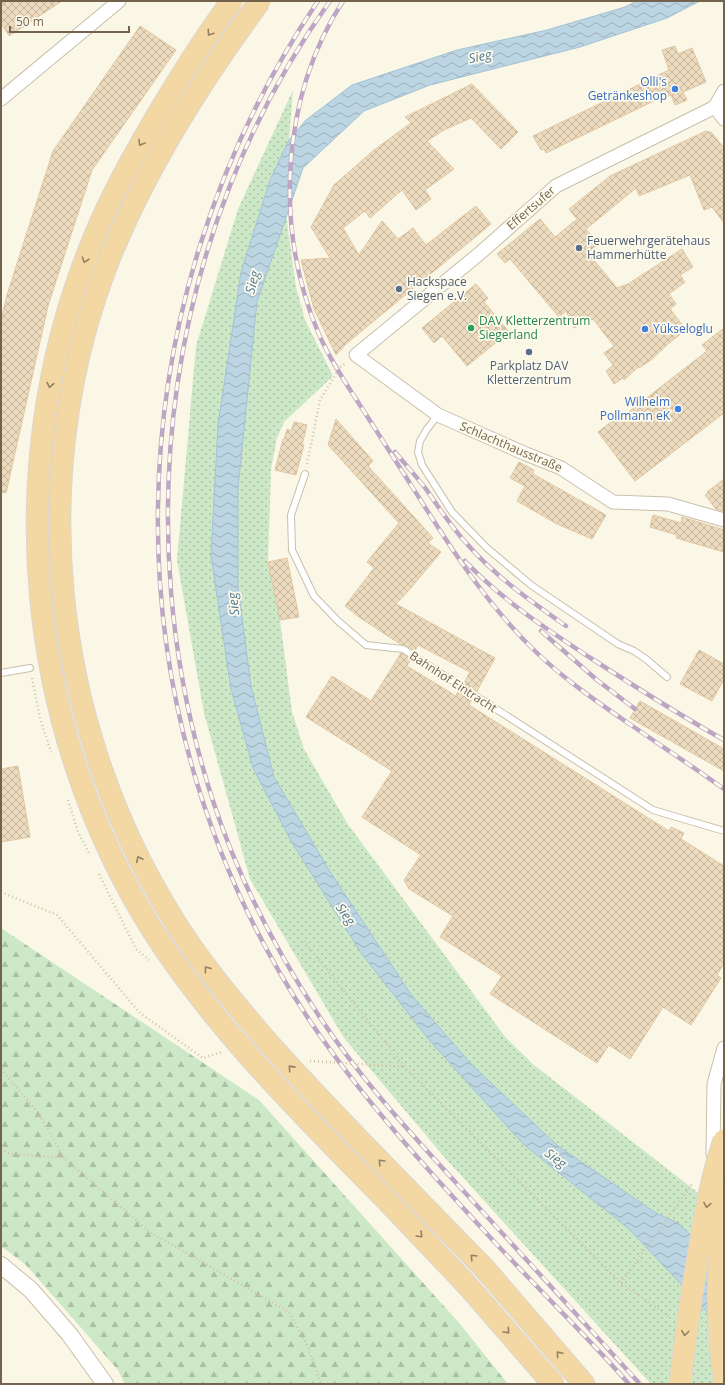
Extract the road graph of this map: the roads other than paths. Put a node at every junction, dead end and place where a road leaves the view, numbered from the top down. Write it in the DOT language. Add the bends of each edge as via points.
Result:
graph roads {
  1 [pos="120,1"];
  2 [pos="232,1"];
  3 [pos="260,1"];
  4 [pos="724,91"];
  5 [pos="1,99"];
  6 [pos="715,107"];
  7 [pos="724,119"];
  8 [pos="356,356"];
  9 [pos="438,416"];
  10 [pos="305,474"];
  11 [pos="724,520"];
  12 [pos="30,668"];
  13 [pos="1,673"];
  14 [pos="667,677"];
  15 [pos="724,831"];
  16 [pos="724,1048"];
  17 [pos="724,1140"];
  18 [pos="724,1182"];
  19 [pos="724,1194"];
  20 [pos="1,1265"];
  21 [pos="724,1379"];
  22 [pos="105,1384"];
  23 [pos="553,1384"];
  24 [pos="584,1384"];
  25 [pos="680,1384"];
  1 -- 5 [label="street"];
  2 -- 23 [label="highway, one-way, bridge" via="186,68 128,166 95,236 73,295 60,340 41,448 37,526 38,572 53,681 72,756 106,844 127,886 176,966 297,1108 467,1285"];
  24 -- 3 [label="highway, one-way, bridge" via="484,1268 312,1091 222,989 195,953 170,915 130,841 94,749 82,706 65,616 60,526 65,435 82,345 113,252 148,176 205,80"];
  4 -- 6 [label="street"];
  6 -- 7 [label="street"];
  6 -- 8 [label="street, Effertsufer" via="556,186"];
  8 -- 9 [label="street, Schlachthausstraße"];
  9 -- 11 [label="street, Schlachthausstraße" via="561,468 613,502 668,504"];
  9 -- 14 [label="lane" via="420,441 418,452 422,465 452,512 487,548 532,585 618,644 646,659"];
  10 -- 15 [label="lane, Bahnhof Eintracht" via="291,515 292,550 314,596 338,621 366,644 403,649 652,810"];
  12 -- 13 [label="lane"];
  16 -- 18 [label="street" via="714,1084 713,1154"];
  17 -- 25 [label="highway, one-way, bridge" via="707,1205 688,1316"];
  19 -- 21 [label="highway, bridge" via="718,1270 719,1326"];
  20 -- 22 [label="street" via="31,1290 70,1335"];
}
